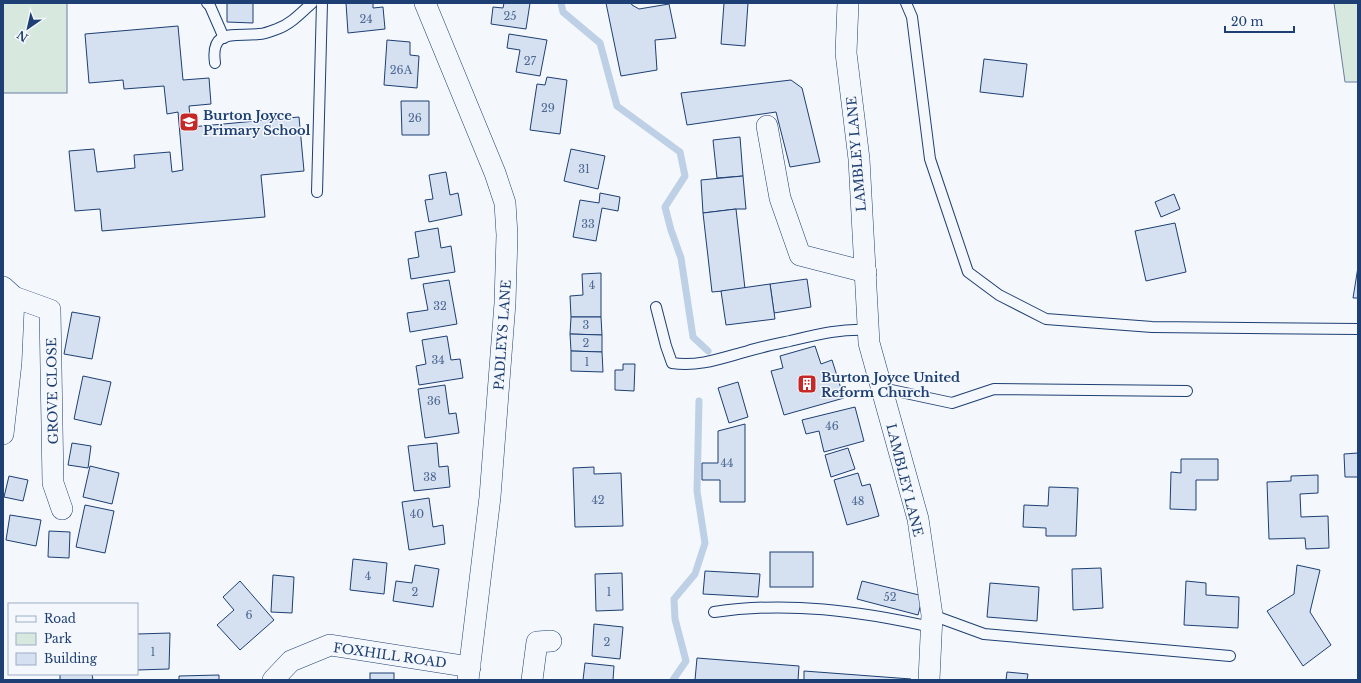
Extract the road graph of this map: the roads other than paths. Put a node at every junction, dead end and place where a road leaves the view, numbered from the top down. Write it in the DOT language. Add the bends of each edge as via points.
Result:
graph roads {
  1 [pos="207,3"];
  2 [pos="312,3"];
  3 [pos="322,3"];
  4 [pos="425,3"];
  5 [pos="848,3"];
  6 [pos="906,3"];
  7 [pos="224,38"];
  8 [pos="215,63"];
  9 [pos="766,126"];
  10 [pos="317,192"];
  11 [pos="866,272"];
  12 [pos="9,292"];
  13 [pos="656,307"];
  14 [pos="1358,329"];
  15 [pos="869,330"];
  16 [pos="882,388"];
  17 [pos="1187,392"];
  18 [pos="3,434"];
  19 [pos="62,509"];
  20 [pos="714,612"];
  21 [pos="932,621"];
  22 [pos="551,641"];
  23 [pos="1230,656"];
  24 [pos="469,673"];
  25 [pos="273,680"];
  26 [pos="532,680"];
  27 [pos="929,680"];
  1 -- 7 [label="lane"];
  2 -- 7 [label="lane" via="278,29 260,34 226,35"];
  3 -- 10 [label="lane"];
  4 -- 24 [label="street, PADLEYS LANE" via="495,173 505,203 508,235 490,497"];
  5 -- 11 [label="street, LAMBLEY LANE" via="846,53 859,159"];
  6 -- 14 [label="lane" via="912,17 930,158 968,272 999,295 1046,319 1152,327"];
  7 -- 8 [label="lane" via="217,44"];
  9 -- 11 [label="street" via="780,198 800,255"];
  11 -- 15 [label="street, LAMBLEY LANE"];
  12 -- 18 [label="street" via="11,363"];
  12 -- 19 [label="street, GROVE CLOSE" via="50,310 54,483"];
  13 -- 15 [label="lane" via="672,363 685,365 716,361 824,333"];
  15 -- 16 [label="street, LAMBLEY LANE" via="869,343"];
  16 -- 17 [label="lane" via="952,403 994,389"];
  16 -- 21 [label="street, LAMBLEY LANE" via="918,519"];
  20 -- 21 [label="lane" via="742,607 820,608 892,619"];
  21 -- 23 [label="lane" via="984,634"];
  21 -- 27 [label="street, LAMBLEY LANE"];
  22 -- 26 [label="street" via="537,642"];
  24 -- 25 [label="street, FOXHILL ROAD" via="330,645 292,661"];
}
